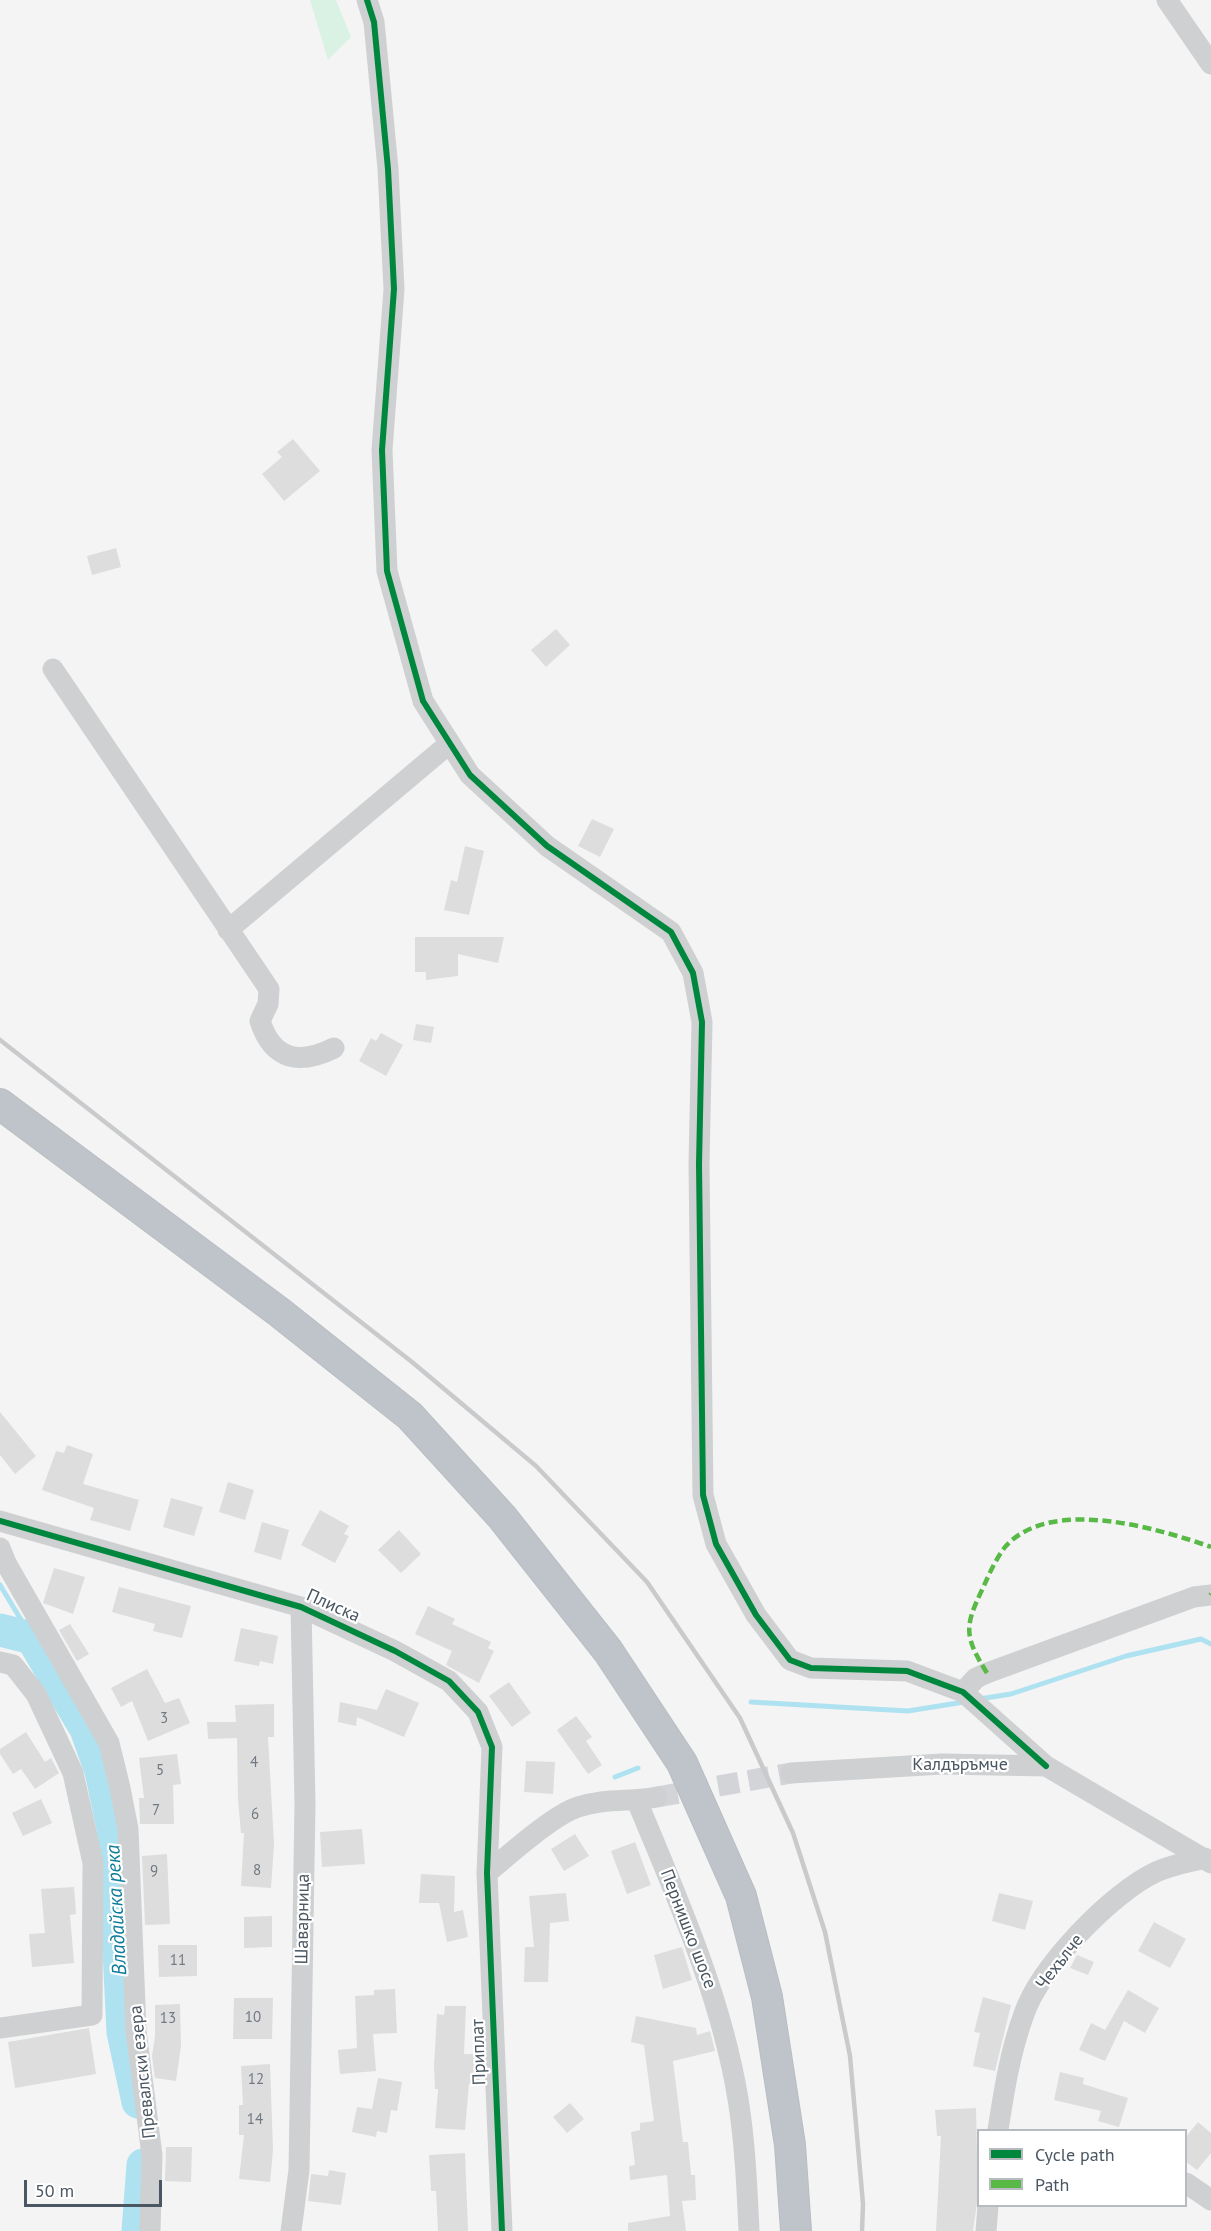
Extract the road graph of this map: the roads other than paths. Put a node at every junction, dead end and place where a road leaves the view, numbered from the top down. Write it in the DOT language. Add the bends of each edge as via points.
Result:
graph roads {
  1 [pos="367,0"];
  2 [pos="1167,0"];
  3 [pos="1211,64"];
  4 [pos="53,669"];
  5 [pos="450,743"];
  6 [pos="228,930"];
  7 [pos="334,1047"];
  8 [pos="0,1104"];
  9 [pos="0,1521"];
  10 [pos="0,1548"];
  11 [pos="1211,1595"];
  12 [pos="301,1607"];
  13 [pos="0,1662"];
  14 [pos="963,1692"];
  15 [pos="1046,1766"];
  16 [pos="791,1773"];
  17 [pos="1208,1860"];
  18 [pos="487,1873"];
  19 [pos="0,2028"];
  20 [pos="998,2129"];
  21 [pos="1187,2184"];
  22 [pos="1211,2200"];
  23 [pos="988,2207"];
  24 [pos="150,2231"];
  25 [pos="291,2231"];
  26 [pos="501,2231"];
  27 [pos="749,2231"];
  28 [pos="796,2231"];
  29 [pos="986,2231"];
  1 -- 5 [label="street" via="374,22 387,158 394,289 382,450 387,571 423,700"];
  2 -- 3 [label="street"];
  4 -- 6 [label="street"];
  5 -- 6 [label="street"];
  5 -- 14 [label="street" via="470,775 547,846 671,932 693,973 702,1022 699,1176 703,1495 716,1544 756,1615 790,1660 811,1668 907,1671"];
  6 -- 7 [label="street" via="269,989 268,1004 260,1021 265,1037 275,1049 294,1058 318,1056"];
  8 -- 28 [label="highway" via="279,1312 410,1416 502,1517 608,1651 682,1763 741,1896 767,1997 790,2145"];
  9 -- 12 [label="street, Плиска"];
  10 -- 24 [label="street, Превалски езера" via="109,1743 120,1788 128,1829 136,2031 152,2155"];
  11 -- 14 [label="street" via="987,1672"];
  12 -- 18 [label="street, Плиска" via="395,1650 449,1681 478,1712 492,1747"];
  12 -- 25 [label="street, Шаварница" via="304,1804 299,2146"];
  13 -- 19 [label="street" via="13,1665 36,1694 68,1763 93,1863 92,2015"];
  14 -- 15 [label="street"];
  15 -- 16 [label="street, Калдъръмче" via="942,1764"];
  15 -- 17 [label="street, Калдъръмче"];
  17 -- 20 [label="street, Чехълче" via="1156,1872 1107,1906 1062,1952 1024,2012 1006,2078"];
  18 -- 26 [label="street, Приплат"];
  18 -- 27 [label="street, Пернишко шосе" via="577,1807 613,1799 647,1799 721,2020 738,2100"];
  21 -- 22 [label="street"];
  23 -- 29 [label="street"];
}
